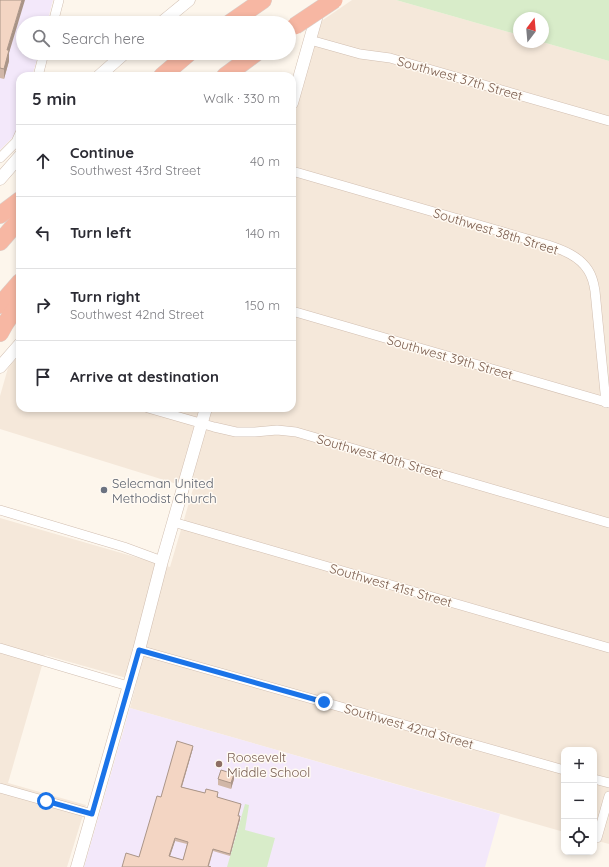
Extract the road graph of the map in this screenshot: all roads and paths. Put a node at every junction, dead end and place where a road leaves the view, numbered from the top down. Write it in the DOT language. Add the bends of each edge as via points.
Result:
graph roads {
  1 [pos="59,0"];
  2 [pos="189,0"];
  3 [pos="263,0"];
  4 [pos="321,0"];
  5 [pos="334,0"];
  6 [pos="55,16"];
  7 [pos="170,16"];
  8 [pos="240,16"];
  9 [pos="296,25"];
  10 [pos="310,40"];
  11 [pos="42,60"];
  12 [pos="117,60"];
  13 [pos="181,60"];
  14 [pos="247,60"];
  15 [pos="39,72"];
  16 [pos="104,72"];
  17 [pos="167,72"];
  18 [pos="230,72"];
  19 [pos="296,89"];
  20 [pos="609,121"];
  21 [pos="16,142"];
  22 [pos="0,158"];
  23 [pos="16,161"];
  24 [pos="296,172"];
  25 [pos="0,179"];
  26 [pos="16,203"];
  27 [pos="0,215"];
  28 [pos="16,224"];
  29 [pos="0,242"];
  30 [pos="16,287"];
  31 [pos="0,305"];
  32 [pos="16,308"];
  33 [pos="296,312"];
  34 [pos="0,333"];
  35 [pos="16,349"];
  36 [pos="0,367"];
  37 [pos="607,403"];
  38 [pos="162,412"];
  39 [pos="205,412"];
  40 [pos="201,423"];
  41 [pos="0,510"];
  42 [pos="173,522"];
  43 [pos="609,523"];
  44 [pos="162,561"];
  45 [pos="0,648"];
  46 [pos="609,648"];
  47 [pos="139,650"];
  48 [pos="128,686"];
  49 [pos="561,769"];
  50 [pos="597,780"];
  51 [pos="609,783"];
  52 [pos="0,788"];
  53 [pos="609,796"];
  54 [pos="92,814"];
  55 [pos="597,838"];
  56 [pos="77,867"];
  1 -- 6 [label="street"];
  2 -- 7 [label="street"];
  3 -- 8 [label="highway"];
  4 -- 10 [label="street"];
  5 -- 9 [label="highway, bridge"];
  10 -- 19 [label="street"];
  10 -- 20 [label="street, Southwest 37th Street" via="360,54 390,58"];
  11 -- 15 [label="street"];
  12 -- 16 [label="street"];
  13 -- 17 [label="highway"];
  14 -- 18 [label="highway"];
  21 -- 22 [label="street"];
  23 -- 25 [label="street"];
  24 -- 37 [label="street, Southwest 38th Street" via="548,245 576,258 589,271 596,291"];
  26 -- 27 [label="highway"];
  28 -- 29 [label="highway"];
  30 -- 31 [label="highway"];
  32 -- 34 [label="highway"];
  33 -- 37 [label="street, Southwest 39th Street"];
  35 -- 36 [label="street"];
  38 -- 40 [label="street, Southwest 40th Street"];
  39 -- 40 [label="street"];
  40 -- 42 [label="street"];
  40 -- 43 [label="street, Southwest 40th Street" via="241,433 277,430 296,432"];
  41 -- 44 [label="street"];
  42 -- 44 [label="street"];
  42 -- 46 [label="street, Southwest 41st Street"];
  44 -- 47 [label="street"];
  45 -- 48 [label="street"];
  47 -- 48 [label="street"];
  47 -- 49 [label="street, Southwest 42nd Street"];
  48 -- 54 [label="street"];
  50 -- 51 [label="street"];
  52 -- 54 [label="street"];
  53 -- 55 [label="street"];
  54 -- 56 [label="street"];
}
